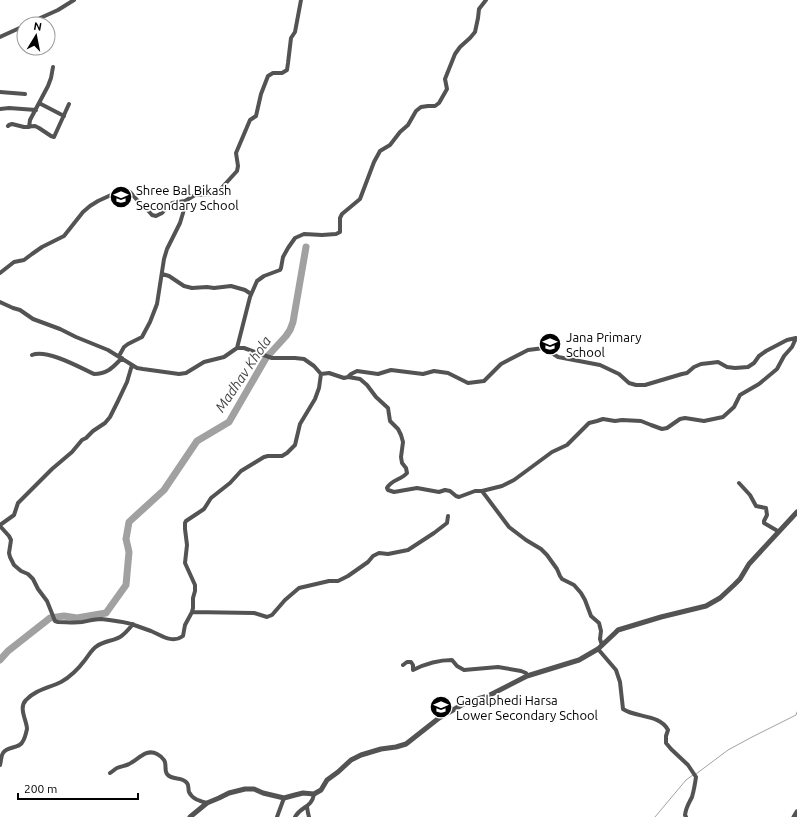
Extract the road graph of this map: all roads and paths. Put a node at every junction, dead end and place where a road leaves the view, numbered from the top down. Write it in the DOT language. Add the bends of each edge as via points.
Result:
graph roads {
  1 [pos="74,0"];
  2 [pos="301,0"];
  3 [pos="486,0"];
  4 [pos="45,16"];
  5 [pos="16,30"];
  6 [pos="0,37"];
  7 [pos="53,67"];
  8 [pos="0,92"];
  9 [pos="25,94"];
  10 [pos="0,103"];
  11 [pos="39,103"];
  12 [pos="69,104"];
  13 [pos="1,109"];
  14 [pos="36,110"];
  15 [pos="64,116"];
  16 [pos="8,126"];
  17 [pos="29,127"];
  18 [pos="185,201"];
  19 [pos="0,273"];
  20 [pos="162,274"];
  21 [pos="251,294"];
  22 [pos="0,302"];
  23 [pos="796,338"];
  24 [pos="237,348"];
  25 [pos="32,355"];
  26 [pos="120,357"];
  27 [pos="132,365"];
  28 [pos="321,374"];
  29 [pos="348,377"];
  30 [pos="739,483"];
  31 [pos="482,491"];
  32 [pos="797,512"];
  33 [pos="448,516"];
  34 [pos="0,525"];
  35 [pos="778,532"];
  36 [pos="192,612"];
  37 [pos="132,624"];
  38 [pos="602,645"];
  39 [pos="598,649"];
  40 [pos="403,665"];
  41 [pos="527,676"];
  42 [pos="0,765"];
  43 [pos="110,773"];
  44 [pos="314,794"];
  45 [pos="284,798"];
  46 [pos="207,803"];
  47 [pos="307,807"];
  48 [pos="797,812"];
  49 [pos="190,817"];
  50 [pos="277,817"];
  51 [pos="295,817"];
  52 [pos="309,817"];
  53 [pos="686,817"];
  54 [pos="794,817"];
  1 -- 4 [label="street"];
  2 -- 18 [label="street" via="295,32 291,38 287,70 268,76 256,116 250,120 236,153 237,171 217,192 195,195"];
  3 -- 21 [label="street" via="479,9 475,32 455,54 445,79 447,89 439,103 435,106 421,107 416,111 408,125 390,145 380,151 360,199 340,218 340,232 304,234 295,238 283,257 280,270 257,281"];
  5 -- 6 [label="street"];
  7 -- 11 [label="street" via="51,78"];
  8 -- 9 [label="street"];
  10 -- 13 [label="street"];
  11 -- 14 [label="street"];
  11 -- 15 [label="street"];
  12 -- 15 [label="street"];
  13 -- 14 [label="street"];
  14 -- 17 [label="street"];
  15 -- 17 [label="street" via="54,137 35,126"];
  16 -- 17 [label="street" via="12,124"];
  18 -- 19 [label="street" via="170,204 162,213 154,216 130,192 122,190 90,206 64,236 24,260 14,262"];
  18 -- 20 [label="street" via="180,223 167,249"];
  20 -- 21 [label="street" via="192,288 231,286"];
  20 -- 26 [label="street" via="157,304 150,322 142,337 124,347"];
  21 -- 24 [label="street"];
  22 -- 26 [label="street"];
  23 -- 29 [label="street" via="766,351 748,368 727,367 718,362 702,364 687,373 645,385 628,382 619,374 600,365 558,357 544,348 528,350 502,364 484,381 468,383 448,373 434,371 423,374 391,370 378,374 357,371"];
  23 -- 31 [label="street" via="777,369 740,395 738,402 723,417 704,421 685,418 662,429 641,421 603,419 589,423 567,445 552,452 514,480"];
  24 -- 27 [label="street" via="224,357 204,362 182,374 149,371"];
  24 -- 28 [label="street" via="272,358 304,359"];
  25 -- 26 [label="street" via="57,357 94,374 107,372"];
  26 -- 27 [label="street"];
  27 -- 34 [label="street" via="110,417 52,469 18,503 14,515"];
  28 -- 29 [label="street"];
  28 -- 36 [label="street" via="315,399 300,424 295,445 282,456 264,457 241,471 204,509 186,520 185,563 195,585"];
  29 -- 31 [label="street" via="360,379 367,385 388,408 390,421 401,435 401,457 407,473 389,484 388,490 445,490 459,497"];
  30 -- 35 [label="street" via="756,506 766,508 767,516 764,523"];
  31 -- 38 [label="street" via="509,527 541,549 562,579 574,585 581,593 591,616 599,623"];
  32 -- 35 [label="street"];
  33 -- 36 [label="street" via="447,523 408,550 379,553 338,581 299,588 272,616 254,613"];
  34 -- 37 [label="street" via="11,540 9,553 14,565 33,580 47,601 55,621 82,622 100,619"];
  35 -- 38 [label="street" via="749,564 740,579 720,598 706,606 661,616 618,630"];
  36 -- 37 [label="street" via="180,638 166,638"];
  37 -- 42 [label="street" via="119,638 92,650 77,670 62,682 26,700 23,714 27,730 23,742 6,751"];
  38 -- 39 [label="street"];
  39 -- 41 [label="street" via="578,660"];
  39 -- 53 [label="street" via="616,670 623,709 649,717 666,726 666,743 696,777"];
  40 -- 41 [label="street" via="411,662 413,670 426,664 452,660 464,670 498,667 521,671"];
  41 -- 44 [label="street" via="488,696 467,702 438,718 406,744 381,749 351,760"];
  43 -- 46 [label="street" via="136,761 146,752 159,754 166,764 168,776 184,780 193,798"];
  44 -- 45 [label="street" via="303,793"];
  44 -- 47 [label="street" via="312,802"];
  45 -- 46 [label="street" via="245,788"];
  45 -- 50 [label="street"];
  46 -- 49 [label="street"];
  47 -- 51 [label="street" via="299,811"];
  47 -- 52 [label="street"];
  48 -- 54 [label="street"];
}
